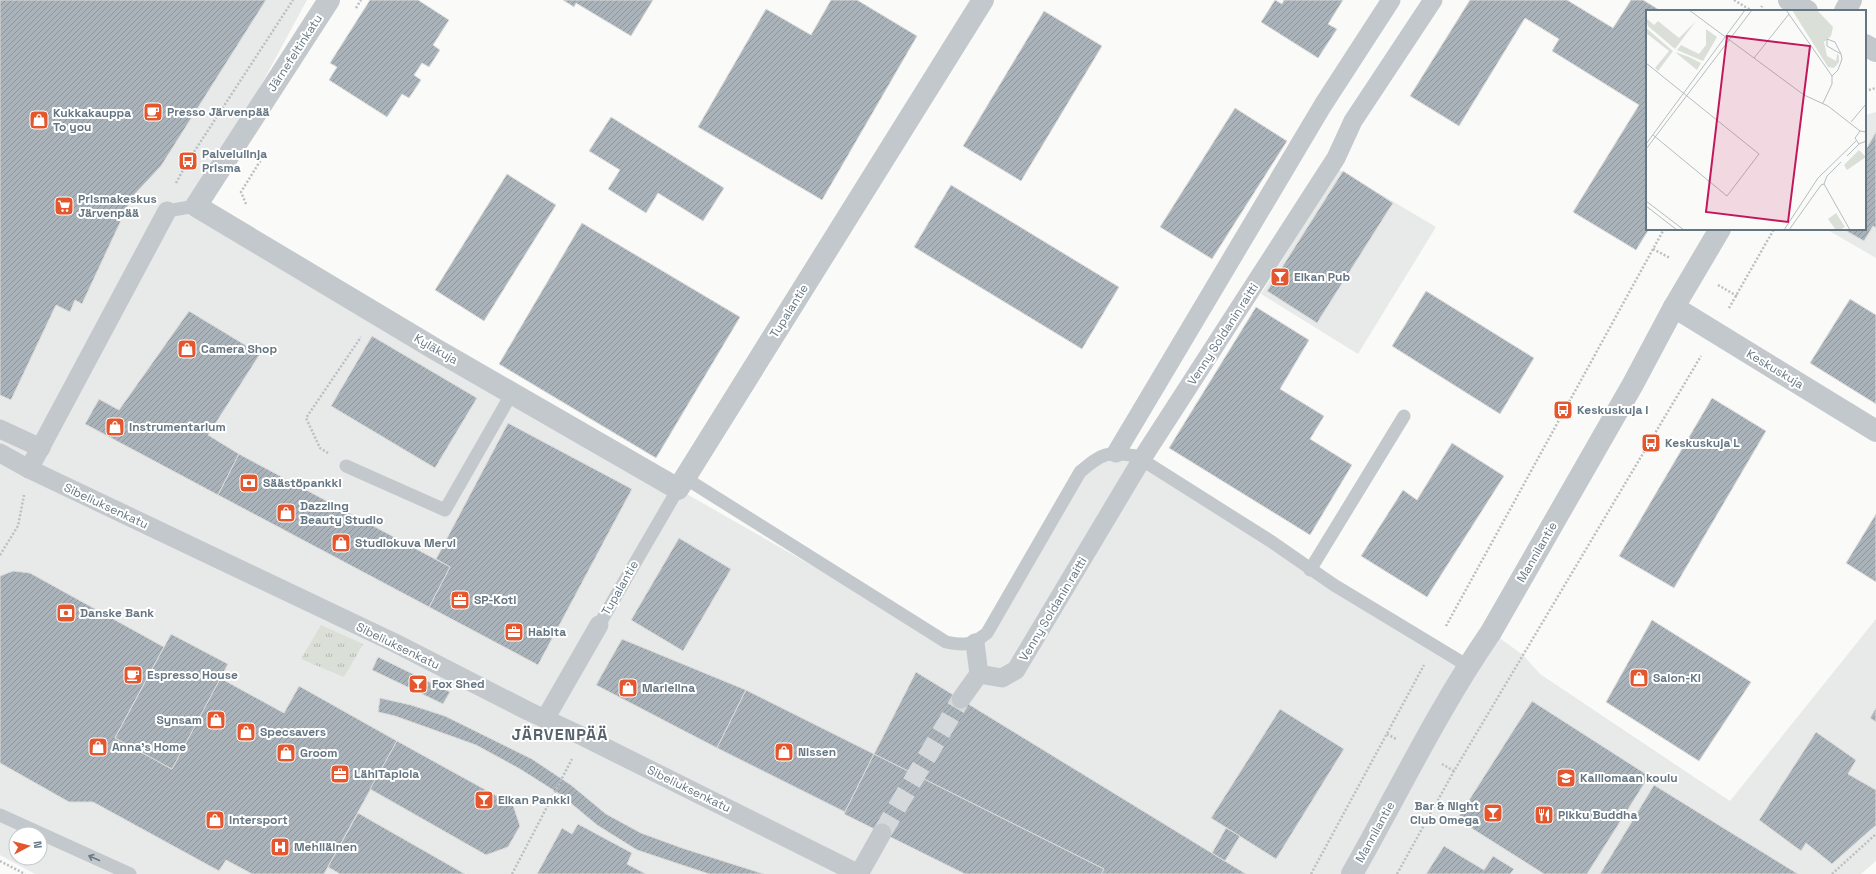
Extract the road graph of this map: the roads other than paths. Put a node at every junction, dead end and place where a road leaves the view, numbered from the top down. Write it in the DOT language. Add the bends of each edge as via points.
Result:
graph roads {
  1 [pos="329,0"];
  2 [pos="983,0"];
  3 [pos="1391,0"];
  4 [pos="1434,0"];
  5 [pos="1789,0"];
  6 [pos="1851,0"];
  7 [pos="1805,10"];
  8 [pos="1846,10"];
  9 [pos="1866,46"];
  10 [pos="1876,51"];
  11 [pos="196,206"];
  12 [pos="167,211"];
  13 [pos="1719,230"];
  14 [pos="1674,307"];
  15 [pos="512,393"];
  16 [pos="1404,416"];
  17 [pos="0,429"];
  18 [pos="1876,431"];
  19 [pos="41,448"];
  20 [pos="1116,453"];
  21 [pos="0,454"];
  22 [pos="1142,460"];
  23 [pos="346,466"];
  24 [pos="29,469"];
  25 [pos="682,483"];
  26 [pos="1310,570"];
  27 [pos="598,625"];
  28 [pos="975,643"];
  29 [pos="1468,666"];
  30 [pos="979,674"];
  31 [pos="961,699"];
  32 [pos="545,720"];
  33 [pos="0,815"];
  34 [pos="882,833"];
  35 [pos="130,874"];
  36 [pos="859,874"];
  37 [pos="1352,874"];
  1 -- 11 [label="street, Järnefeltinkatu"];
  2 -- 25 [label="street, Tupalantie"];
  3 -- 20 [label="street" via="1323,105"];
  4 -- 22 [label="street, Venny Soldanin raitti" via="1353,121 1336,158"];
  5 -- 7 [label="street"];
  6 -- 8 [label="street"];
  9 -- 10 [label="street"];
  11 -- 12 [label="lane"];
  11 -- 15 [label="street, Kyläkuja"];
  12 -- 19 [label="street"];
  13 -- 14 [label="street, Mannilantie"];
  14 -- 18 [label="street, Keskuskuja"];
  14 -- 29 [label="street, Mannilantie" via="1633,384 1491,632"];
  15 -- 23 [label="lane" via="445,510"];
  15 -- 25 [label="street, Kyläkuja"];
  16 -- 26 [label="lane"];
  17 -- 19 [label="street"];
  19 -- 24 [label="street"];
  20 -- 22 [label="lane" via="1136,456"];
  20 -- 28 [label="lane" via="1097,458 1080,472 987,633"];
  21 -- 24 [label="street, Sibeliuksenkatu"];
  22 -- 26 [label="lane" via="1272,542"];
  22 -- 30 [label="street, Venny Soldanin raitti" via="1016,670 1002,678"];
  24 -- 32 [label="street, Sibeliuksenkatu" via="395,643"];
  25 -- 27 [label="lane, Tupalantie"];
  25 -- 28 [label="lane" via="946,642 960,645"];
  26 -- 29 [label="lane"];
  27 -- 32 [label="street"];
  28 -- 30 [label="street"];
  29 -- 37 [label="street, Mannilantie"];
  30 -- 31 [label="street"];
  32 -- 36 [label="street, Sibeliuksenkatu"];
  35 -- 33 [label="lane, one-way"];
  34 -- 36 [label="street"];
}
